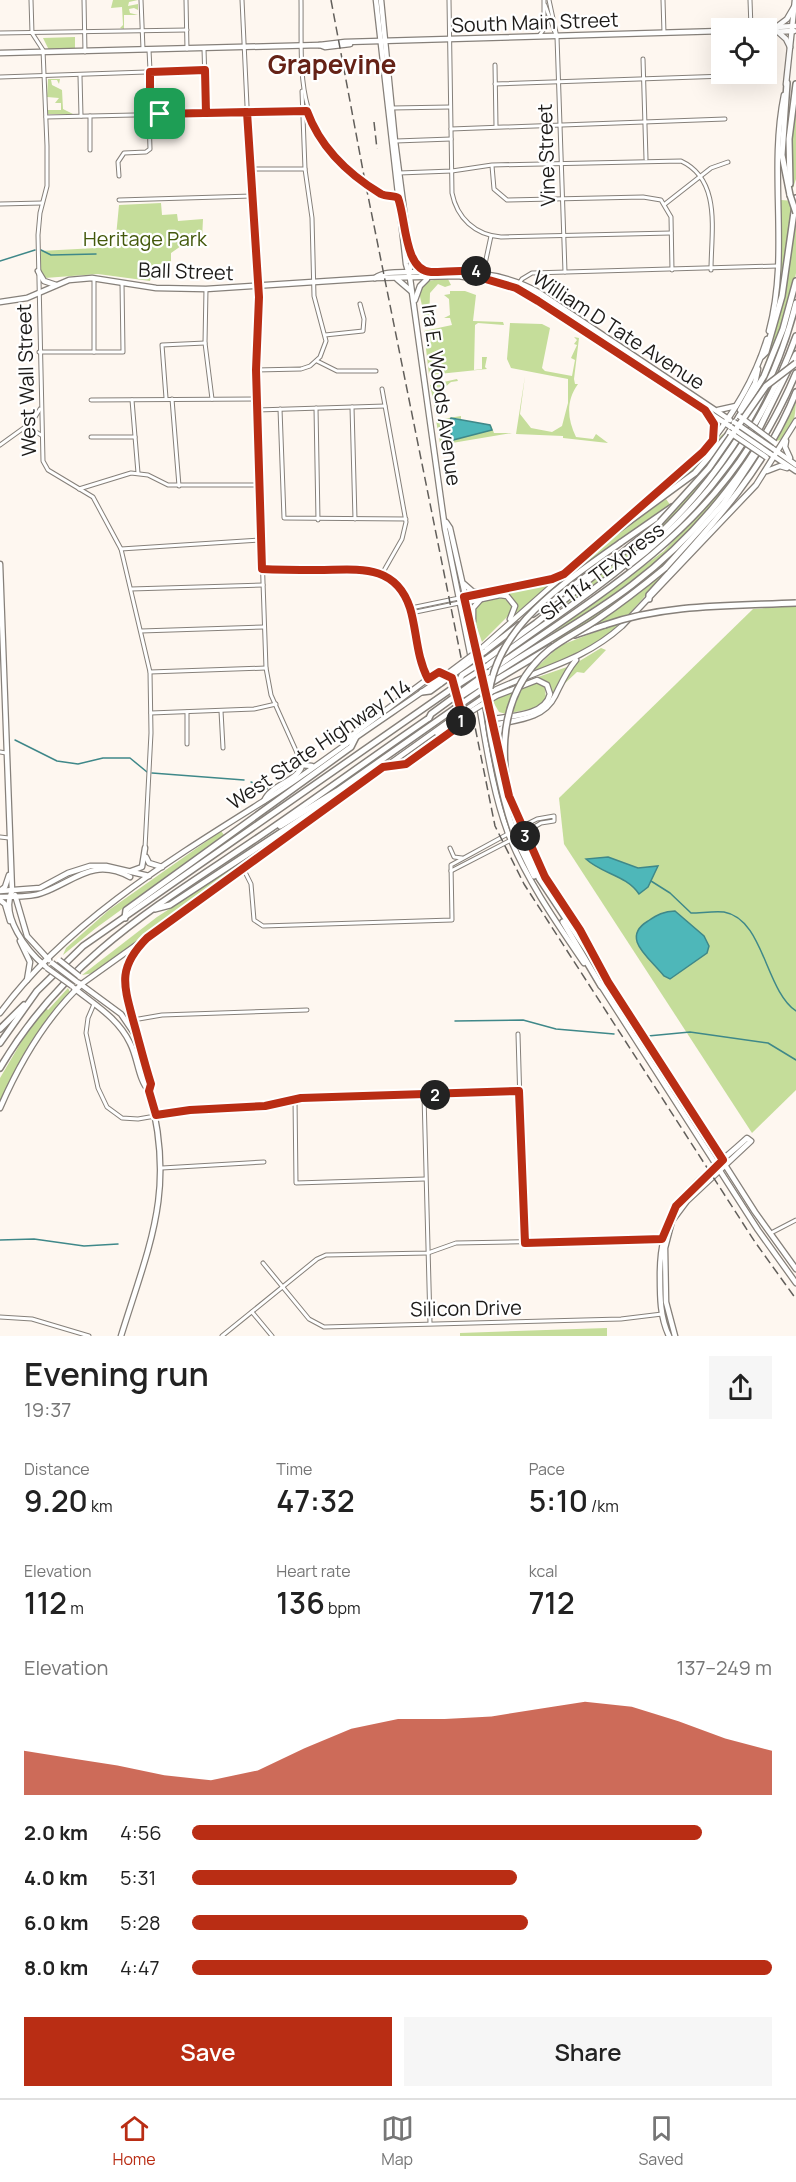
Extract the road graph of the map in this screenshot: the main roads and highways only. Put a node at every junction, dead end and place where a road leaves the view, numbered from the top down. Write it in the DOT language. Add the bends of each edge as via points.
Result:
graph roads {
  1 [pos="376,0"];
  2 [pos="381,0"];
  3 [pos="795,2"];
  4 [pos="777,29"];
  5 [pos="795,29"];
  6 [pos="711,31"];
  7 [pos="796,40"];
  8 [pos="382,43"];
  9 [pos="791,50"];
  10 [pos="0,53"];
  11 [pos="14,55"];
  12 [pos="0,58"];
  13 [pos="787,83"];
  14 [pos="796,84"];
  15 [pos="387,116"];
  16 [pos="394,131"];
  17 [pos="396,174"];
  18 [pos="396,196"];
  19 [pos="793,196"];
  20 [pos="796,213"];
  21 [pos="404,215"];
  22 [pos="409,249"];
  23 [pos="406,264"];
  24 [pos="38,271"];
  25 [pos="410,275"];
  26 [pos="428,275"];
  27 [pos="483,275"];
  28 [pos="396,276"];
  29 [pos="796,281"];
  30 [pos="56,285"];
  31 [pos="412,292"];
  32 [pos="0,302"];
  33 [pos="796,303"];
  34 [pos="414,305"];
  35 [pos="588,329"];
  36 [pos="796,336"];
  37 [pos="796,354"];
  38 [pos="762,356"];
  39 [pos="796,363"];
  40 [pos="758,366"];
  41 [pos="796,373"];
  42 [pos="677,389"];
  43 [pos="796,392"];
  44 [pos="782,402"];
  45 [pos="738,405"];
  46 [pos="714,409"];
  47 [pos="705,410"];
  48 [pos="727,421"];
  49 [pos="796,422"];
  50 [pos="732,427"];
  51 [pos="744,429"];
  52 [pos="787,438"];
  53 [pos="713,440"];
  54 [pos="771,450"];
  55 [pos="777,455"];
  56 [pos="795,467"];
  57 [pos="765,473"];
  58 [pos="446,522"];
  59 [pos="605,539"];
  60 [pos="626,550"];
  61 [pos="0,564"];
  62 [pos="564,574"];
  63 [pos="461,578"];
  64 [pos="482,596"];
  65 [pos="649,599"];
  66 [pos="462,600"];
  67 [pos="796,603"];
  68 [pos="557,614"];
  69 [pos="476,644"];
  70 [pos="484,648"];
  71 [pos="578,657"];
  72 [pos="486,663"];
  73 [pos="489,678"];
  74 [pos="422,692"];
  75 [pos="494,693"];
  76 [pos="490,707"];
  77 [pos="507,719"];
  78 [pos="494,722"];
  79 [pos="484,723"];
  80 [pos="356,737"];
  81 [pos="346,744"];
  82 [pos="498,744"];
  83 [pos="3,753"];
  84 [pos="320,763"];
  85 [pos="383,767"];
  86 [pos="346,793"];
  87 [pos="264,801"];
  88 [pos="268,831"];
  89 [pos="520,842"];
  90 [pos="145,848"];
  91 [pos="162,867"];
  92 [pos="96,868"];
  93 [pos="124,871"];
  94 [pos="10,872"];
  95 [pos="138,874"];
  96 [pos="149,876"];
  97 [pos="130,877"];
  98 [pos="131,888"];
  99 [pos="0,891"];
  100 [pos="12,894"];
  101 [pos="0,898"];
  102 [pos="153,910"];
  103 [pos="124,918"];
  104 [pos="16,932"];
  105 [pos="20,938"];
  106 [pos="147,938"];
  107 [pos="63,946"];
  108 [pos="50,961"];
  109 [pos="45,966"];
  110 [pos="27,980"];
  111 [pos="79,981"];
  112 [pos="608,982"];
  113 [pos="601,986"];
  114 [pos="74,988"];
  115 [pos="28,1002"];
  116 [pos="0,1013"];
  117 [pos="121,1014"];
  118 [pos="133,1020"];
  119 [pos="26,1026"];
  120 [pos="0,1029"];
  121 [pos="136,1036"];
  122 [pos="2,1041"];
  123 [pos="0,1068"];
  124 [pos="0,1075"];
  125 [pos="668,1075"];
  126 [pos="658,1076"];
  127 [pos="149,1091"];
  128 [pos="0,1108"];
  129 [pos="749,1139"];
  130 [pos="724,1163"];
  131 [pos="718,1168"];
  132 [pos="796,1269"];
  133 [pos="796,1282"];
  134 [pos="664,1314"];
  135 [pos="121,1336"];
  136 [pos="669,1336"];
  137 [pos="675,1336"];
  1 -- 8 [label="main road"];
  2 -- 8 [label="main road"];
  3 -- 4 [label="main road" via="787,20"];
  3 -- 5 [label="main road"];
  4 -- 5 [label="main road"];
  4 -- 9 [label="main road"];
  5 -- 9 [label="main road"];
  6 -- 8 [label="main road, South Main Street"];
  7 -- 9 [label="main road"];
  8 -- 11 [label="main road, South Main Street"];
  8 -- 15 [label="main road"];
  8 -- 16 [label="main road"];
  9 -- 13 [label="main road"];
  10 -- 11 [label="main road, South Main Street"];
  11 -- 12 [label="main road"];
  13 -- 19 [label="highway" via="782,155"];
  13 -- 38 [label="main road" via="777,144 779,266 774,313"];
  14 -- 19 [label="highway" via="789,139"];
  15 -- 16 [label="main road"];
  15 -- 17 [label="main road"];
  16 -- 17 [label="main road"];
  17 -- 18 [label="main road"];
  17 -- 21 [label="main road"];
  18 -- 21 [label="main road"];
  18 -- 23 [label="main road"];
  19 -- 20 [label="highway, bridge"];
  19 -- 38 [label="highway" via="782,296"];
  21 -- 22 [label="main road"];
  22 -- 25 [label="main road"];
  22 -- 26 [label="main road" via="415,264"];
  23 -- 25 [label="main road"];
  23 -- 28 [label="main road"];
  24 -- 30 [label="main road" via="44,281"];
  25 -- 26 [label="main road, William D Tate Avenue"];
  25 -- 28 [label="main road, Ball Street"];
  25 -- 31 [label="main road, Ira E. Woods Avenue"];
  26 -- 27 [label="main road, William D Tate Avenue"];
  26 -- 34 [label="main road"];
  27 -- 35 [label="main road, William D Tate Avenue" via="516,288"];
  27 -- 35 [label="main road, William D Tate Avenue" via="520,283"];
  28 -- 30 [label="main road, Ball Street" via="206,289 156,288 94,278"];
  28 -- 31 [label="main road"];
  29 -- 59 [label="highway" via="783,329 764,376 727,436 684,482"];
  30 -- 32 [label="main road, Ball Street" via="38,294"];
  31 -- 34 [label="main road, Ira E. Woods Avenue"];
  33 -- 51 [label="highway" via="768,384"];
  34 -- 58 [label="main road, Ira E. Woods Avenue"];
  35 -- 42 [label="main road, William D Tate Avenue"];
  36 -- 68 [label="highway, SH 114 TEXpress" via="757,420 699,501 630,565"];
  37 -- 73 [label="highway, SH 114 TEXpress" via="745,453 691,520 624,579"];
  38 -- 40 [label="main road"];
  39 -- 60 [label="highway, bridge" via="766,386 709,468 660,522"];
  40 -- 45 [label="main road"];
  40 -- 54 [label="main road, bridge" via="759,374 739,416"];
  41 -- 44 [label="highway"];
  42 -- 46 [label="main road, William D Tate Avenue"];
  42 -- 47 [label="main road, William D Tate Avenue"];
  43 -- 65 [label="highway" via="756,469"];
  44 -- 73 [label="highway" via="729,488 679,545 613,598"];
  44 -- 89 [label="highway, bridge" via="782,409 734,489 697,535 665,568 548,651 518,687 506,720 503,753"];
  45 -- 46 [label="main road" via="724,411"];
  45 -- 48 [label="main road"];
  46 -- 48 [label="main road, William D Tate Avenue"];
  47 -- 48 [label="main road, William D Tate Avenue"];
  47 -- 53 [label="main road" via="714,424"];
  48 -- 50 [label="main road, William D Tate Avenue"];
  48 -- 53 [label="main road"];
  49 -- 52 [label="main road"];
  50 -- 53 [label="main road"];
  50 -- 54 [label="main road, William D Tate Avenue, bridge"];
  50 -- 54 [label="main road, bridge"];
  51 -- 68 [label="highway" via="712,475 665,529 618,570"];
  51 -- 89 [label="highway, bridge" via="681,499 560,586 533,611 506,647 493,674 488,724 503,796"];
  52 -- 54 [label="main road"];
  52 -- 55 [label="main road"];
  52 -- 56 [label="main road" via="787,454"];
  53 -- 59 [label="main road"];
  54 -- 55 [label="main road, William D Tate Avenue"];
  54 -- 57 [label="main road"];
  55 -- 56 [label="main road, William D Tate Avenue"];
  55 -- 57 [label="main road"];
  56 -- 57 [label="main road" via="780,466"];
  57 -- 65 [label="main road"];
  58 -- 63 [label="main road, Ira E. Woods Avenue"];
  58 -- 66 [label="main road, Ira E. Woods Avenue"];
  59 -- 62 [label="main road"];
  60 -- 70 [label="highway"];
  60 -- 72 [label="highway"];
  61 -- 83 [label="main road"];
  62 -- 64 [label="main road"];
  62 -- 70 [label="main road"];
  63 -- 64 [label="main road" via="469,589"];
  63 -- 66 [label="main road, Ira E. Woods Avenue"];
  64 -- 66 [label="main road"];
  64 -- 69 [label="main road" via="472,611"];
  64 -- 70 [label="main road" via="507,596 515,609 512,617 485,641"];
  65 -- 71 [label="main road" via="607,640"];
  66 -- 69 [label="main road"];
  66 -- 79 [label="main road"];
  67 -- 73 [label="highway, bridge" via="642,615 553,645"];
  68 -- 72 [label="highway"];
  69 -- 76 [label="main road"];
  70 -- 74 [label="highway, bridge" via="430,691"];
  71 -- 75 [label="main road"];
  71 -- 77 [label="main road" via="545,710 530,717"];
  72 -- 103 [label="highway, bridge"];
  73 -- 88 [label="highway, bridge"];
  73 -- 88 [label="highway, bridge" via="454,709 328,797"];
  74 -- 80 [label="main road, West State Highway 114"];
  75 -- 77 [label="main road" via="534,680 549,688 550,697 542,706"];
  75 -- 85 [label="main road, bridge"];
  76 -- 77 [label="main road"];
  76 -- 78 [label="main road"];
  77 -- 78 [label="main road"];
  77 -- 82 [label="main road"];
  78 -- 79 [label="main road"];
  78 -- 82 [label="main road"];
  79 -- 113 [label="main road" via="498,799 512,840 530,879"];
  80 -- 81 [label="main road, West State Highway 114"];
  80 -- 103 [label="highway" via="351,747 126,910"];
  81 -- 84 [label="main road, West State Highway 114"];
  81 -- 85 [label="main road" via="347,739 428,679 443,673 454,681 461,708 460,723 406,764"];
  82 -- 112 [label="main road" via="506,785 521,827 545,877"];
  83 -- 94 [label="main road"];
  84 -- 87 [label="main road, West State Highway 114"];
  84 -- 87 [label="main road" via="302,765 300,772 273,789"];
  85 -- 86 [label="main road"];
  86 -- 102 [label="highway" via="170,905"];
  86 -- 106 [label="main road"];
  87 -- 91 [label="main road, West State Highway 114" via="209,833"];
  88 -- 102 [label="highway"];
  89 -- 112 [label="highway" via="539,878"];
  89 -- 113 [label="highway" via="535,878"];
  90 -- 91 [label="main road" via="147,861"];
  90 -- 93 [label="main road" via="142,867"];
  90 -- 95 [label="main road"];
  91 -- 96 [label="main road, West State Highway 114"];
  92 -- 93 [label="main road"];
  92 -- 97 [label="main road"];
  92 -- 100 [label="main road" via="75,873 53,886"];
  93 -- 95 [label="main road"];
  94 -- 99 [label="main road"];
  94 -- 100 [label="main road"];
  95 -- 96 [label="main road"];
  95 -- 97 [label="main road"];
  96 -- 98 [label="main road, West State Highway 114"];
  97 -- 98 [label="main road"];
  98 -- 107 [label="main road, West State Highway 114"];
  99 -- 100 [label="main road"];
  100 -- 101 [label="main road"];
  100 -- 104 [label="main road"];
  100 -- 108 [label="main road" via="27,936"];
  101 -- 104 [label="main road"];
  102 -- 119 [label="highway" via="86,959"];
  103 -- 115 [label="highway" via="77,952"];
  104 -- 105 [label="main road"];
  105 -- 109 [label="main road"];
  105 -- 110 [label="main road" via="30,962"];
  106 -- 111 [label="main road"];
  106 -- 118 [label="main road" via="130,957 124,976"];
  107 -- 108 [label="main road, West State Highway 114"];
  107 -- 111 [label="main road, bridge" via="59,960"];
  108 -- 109 [label="main road, West State Highway 114"];
  108 -- 111 [label="main road, bridge"];
  109 -- 110 [label="main road, West State Highway 114"];
  109 -- 114 [label="main road, bridge"];
  110 -- 116 [label="main road, West State Highway 114"];
  111 -- 114 [label="main road"];
  111 -- 117 [label="main road"];
  112 -- 125 [label="main road"];
  113 -- 126 [label="main road"];
  114 -- 127 [label="main road" via="116,1021 125,1033"];
  114 -- 128 [label="main road" via="38,1036"];
  115 -- 120 [label="highway"];
  115 -- 122 [label="highway"];
  117 -- 118 [label="main road"];
  117 -- 121 [label="main road"];
  118 -- 121 [label="main road"];
  119 -- 123 [label="highway"];
  119 -- 124 [label="highway"];
  121 -- 127 [label="main road" via="151,1084"];
  125 -- 126 [label="main road"];
  125 -- 130 [label="main road"];
  126 -- 131 [label="main road"];
  127 -- 135 [label="main road" via="162,1168 156,1222"];
  129 -- 130 [label="main road"];
  130 -- 131 [label="main road"];
  130 -- 132 [label="main road"];
  131 -- 133 [label="main road"];
  131 -- 134 [label="main road" via="679,1206 664,1239"];
  134 -- 136 [label="main road"];
  134 -- 137 [label="main road"];
}
